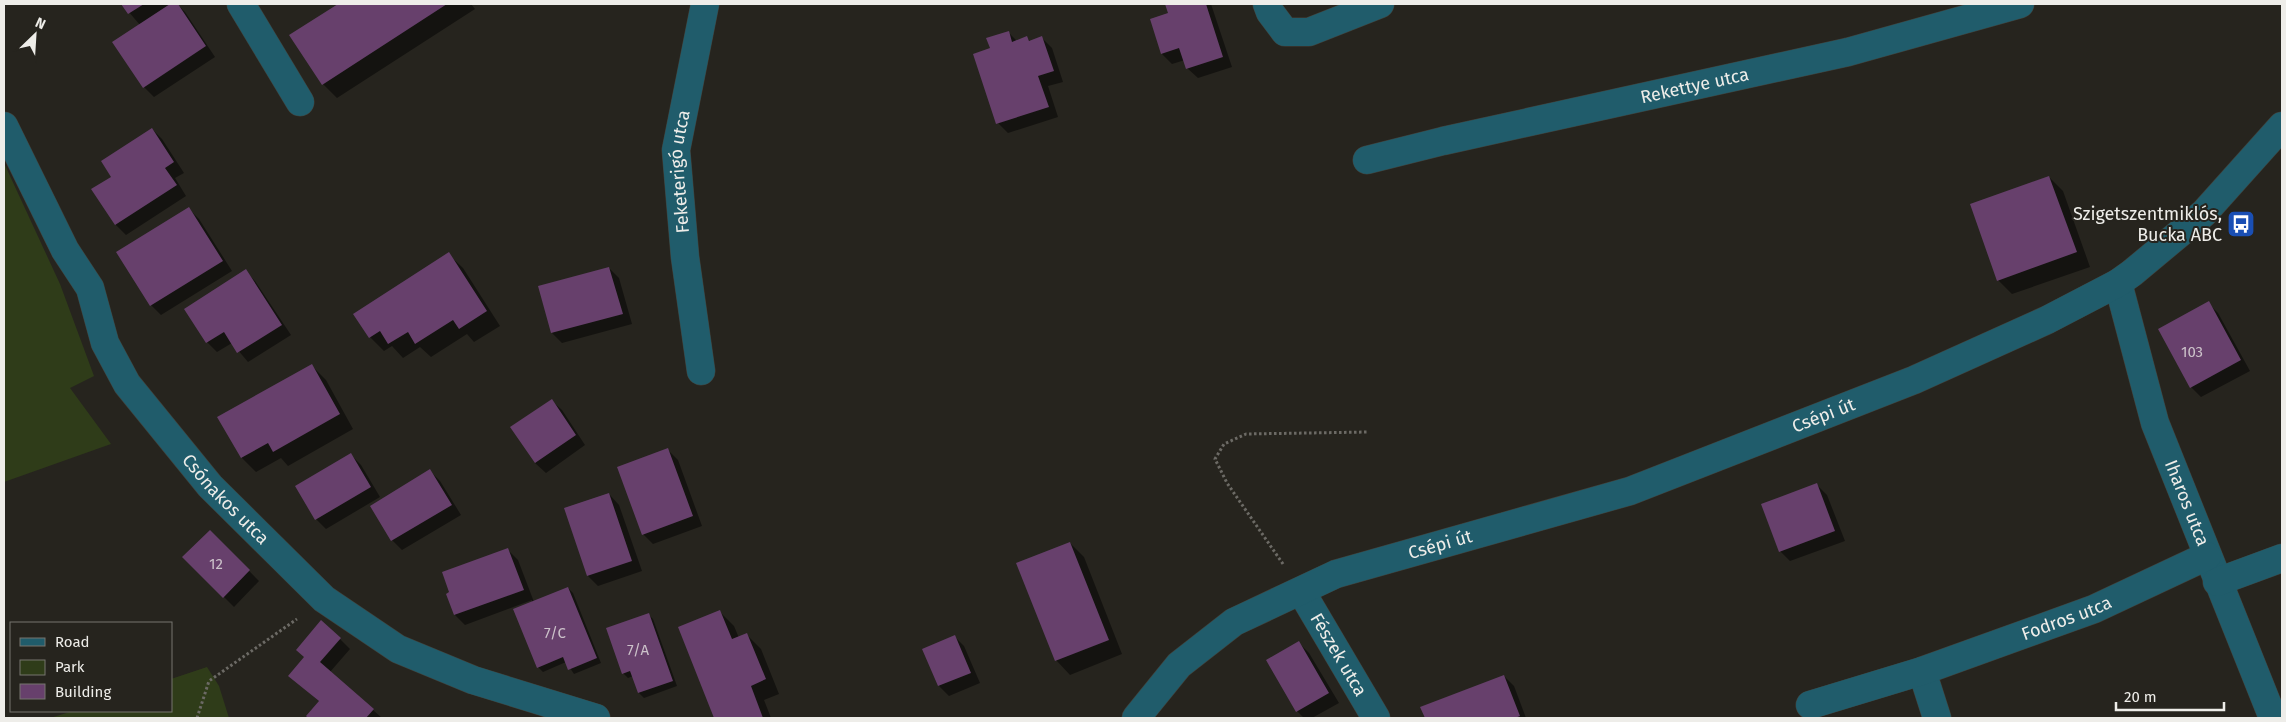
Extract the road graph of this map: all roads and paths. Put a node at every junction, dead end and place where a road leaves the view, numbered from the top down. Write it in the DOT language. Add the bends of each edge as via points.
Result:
graph roads {
  1 [pos="241,4"];
  2 [pos="705,4"];
  3 [pos="1267,4"];
  4 [pos="1380,4"];
  5 [pos="2020,4"];
  6 [pos="300,102"];
  7 [pos="4,126"];
  8 [pos="2282,126"];
  9 [pos="1367,160"];
  10 [pos="2118,283"];
  11 [pos="701,371"];
  12 [pos="1368,432"];
  13 [pos="2207,556"];
  14 [pos="2282,558"];
  15 [pos="2217,582"];
  16 [pos="1301,591"];
  17 [pos="324,599"];
  18 [pos="1922,671"];
  19 [pos="1810,705"];
  20 [pos="197,718"];
  21 [pos="596,718"];
  22 [pos="1136,718"];
  23 [pos="1376,718"];
  24 [pos="1937,718"];
  25 [pos="2273,718"];
  1 -- 6 [label="street"];
  2 -- 11 [label="street, Feketerigó utca" via="676,150 685,257"];
  3 -- 4 [label="street" via="1285,32 1309,32"];
  5 -- 9 [label="street, Rekettye utca" via="1848,52"];
  7 -- 17 [label="street, Csónakos utca" via="65,250 90,288 105,343 127,384 210,486"];
  8 -- 10 [label="street, Csépi út" via="2204,213"];
  10 -- 13 [label="street, Iharos utca" via="2155,423"];
  10 -- 16 [label="street, Csépi út" via="2047,320 1914,380 1630,491 1336,574"];
  12 -- 16 [label="path" via="1246,434 1224,444 1215,459 1227,483"];
  13 -- 15 [label="street, Iharos utca"];
  13 -- 18 [label="street, Fodros utca" via="2094,608"];
  14 -- 15 [label="street"];
  15 -- 25 [label="street, Iharos utca"];
  16 -- 22 [label="street, Csépi út" via="1226,628 1179,665"];
  16 -- 23 [label="street, Fészek utca"];
  17 -- 20 [label="path" via="210,680"];
  17 -- 21 [label="street, Csónakos utca" via="398,648 473,680"];
  18 -- 19 [label="street, Fodros utca"];
  18 -- 24 [label="street"];
}
